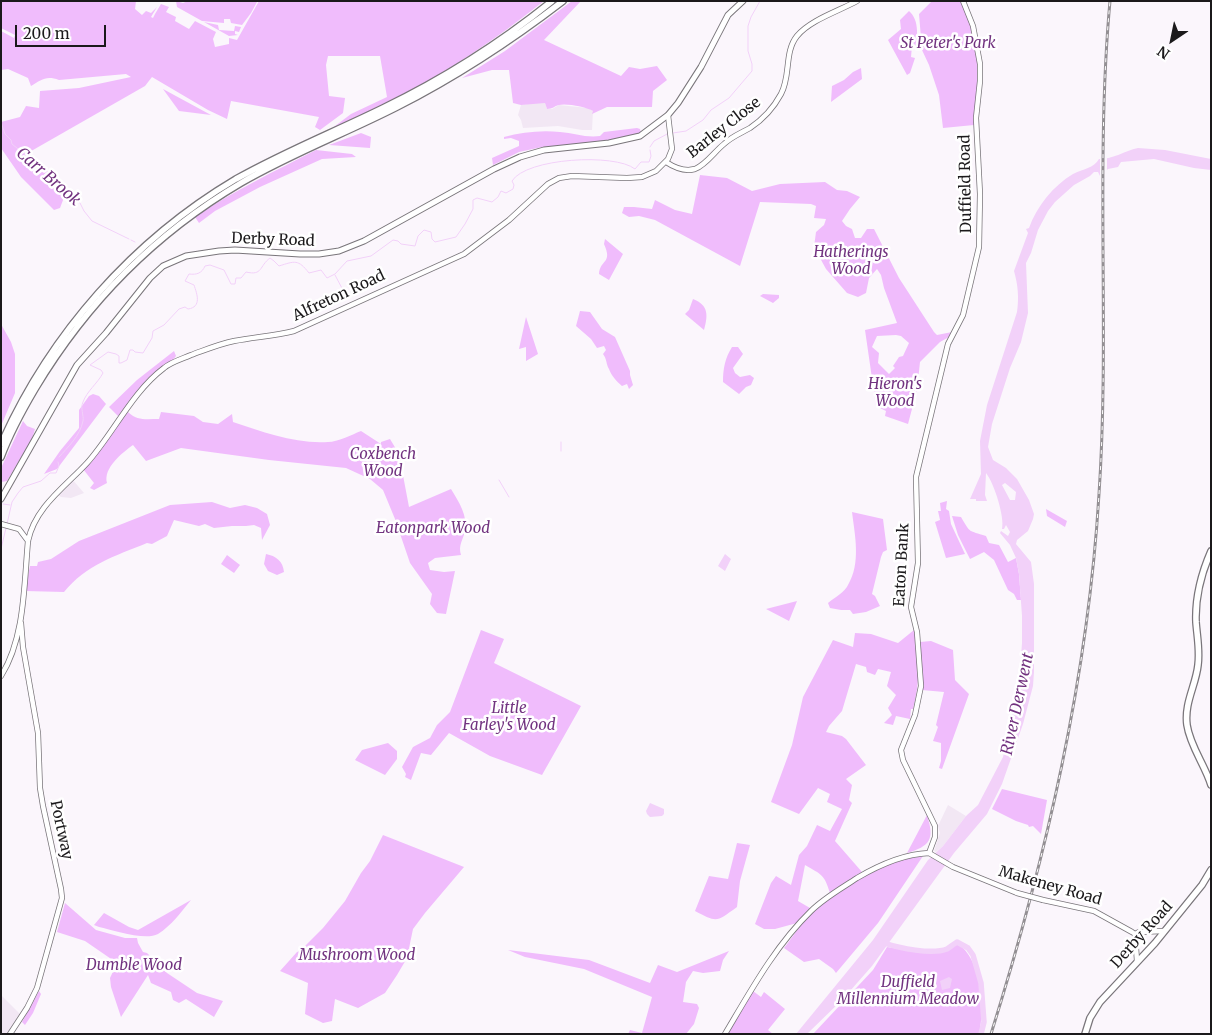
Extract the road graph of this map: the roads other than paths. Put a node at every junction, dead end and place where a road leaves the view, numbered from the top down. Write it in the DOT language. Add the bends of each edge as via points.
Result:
graph roads {
  1 [pos="552,1"];
  2 [pos="563,1"];
  3 [pos="743,1"];
  4 [pos="857,1"];
  5 [pos="963,1"];
  6 [pos="668,115"];
  7 [pos="307,146"];
  8 [pos="666,162"];
  9 [pos="943,363"];
  10 [pos="1,444"];
  11 [pos="1,457"];
  12 [pos="1,499"];
  13 [pos="1,524"];
  14 [pos="28,541"];
  15 [pos="1211,551"];
  16 [pos="20,622"];
  17 [pos="1,676"];
  18 [pos="1211,786"];
  19 [pos="931,854"];
  20 [pos="1211,870"];
  21 [pos="1164,931"];
  22 [pos="1134,934"];
  23 [pos="1138,962"];
  24 [pos="10,1034"];
  25 [pos="725,1034"];
  26 [pos="1085,1034"];
  1 -- 7 [label="highway" via="478,55"];
  2 -- 7 [label="highway" via="459,73 397,107"];
  3 -- 6 [label="main road" via="728,15 692,82"];
  4 -- 8 [label="street, Barley Close" via="805,28 796,38 790,50 781,94 756,124 724,143 694,169 677,169"];
  5 -- 9 [label="street, Duffield Road" via="973,26 980,64 976,118 980,236 963,315 949,340"];
  6 -- 8 [label="street" via="672,145"];
  6 -- 12 [label="main road, Derby Road" via="640,136 623,141 544,150 508,162 364,241 339,251 310,254 235,250 171,261 150,278 78,365"];
  7 -- 10 [label="highway" via="298,147 236,179 187,212 108,281 51,352"];
  7 -- 11 [label="highway" via="211,202 161,239 113,284 52,361"];
  8 -- 14 [label="street, Alfreton Road" via="656,172 642,177 559,178 464,254 294,331 223,344 164,368 116,422 88,461 50,500"];
  9 -- 19 [label="street, Eaton Bank" via="915,482 918,563 912,607 920,686 917,707 901,753 935,828"];
  13 -- 14 [label="street" via="20,530"];
  14 -- 16 [label="street, Alfreton Road"];
  15 -- 18 [label="highway" via="1198,596 1198,664 1187,717 1191,738"];
  16 -- 17 [label="street, Alfreton Road" via="10,659"];
  16 -- 24 [label="street, Portway" via="38,733 40,788 62,894 35,992"];
  19 -- 22 [label="street, Makeney Road, bridge" via="951,866 1017,893 1099,913"];
  19 -- 25 [label="street" via="893,860 868,872 812,910 766,966"];
  20 -- 21 [label="highway, Derby Road"];
  21 -- 22 [label="street"];
  21 -- 23 [label="highway, Derby Road"];
  22 -- 23 [label="street"];
  23 -- 26 [label="highway, Derby Road" via="1106,993 1091,1016"];
}
